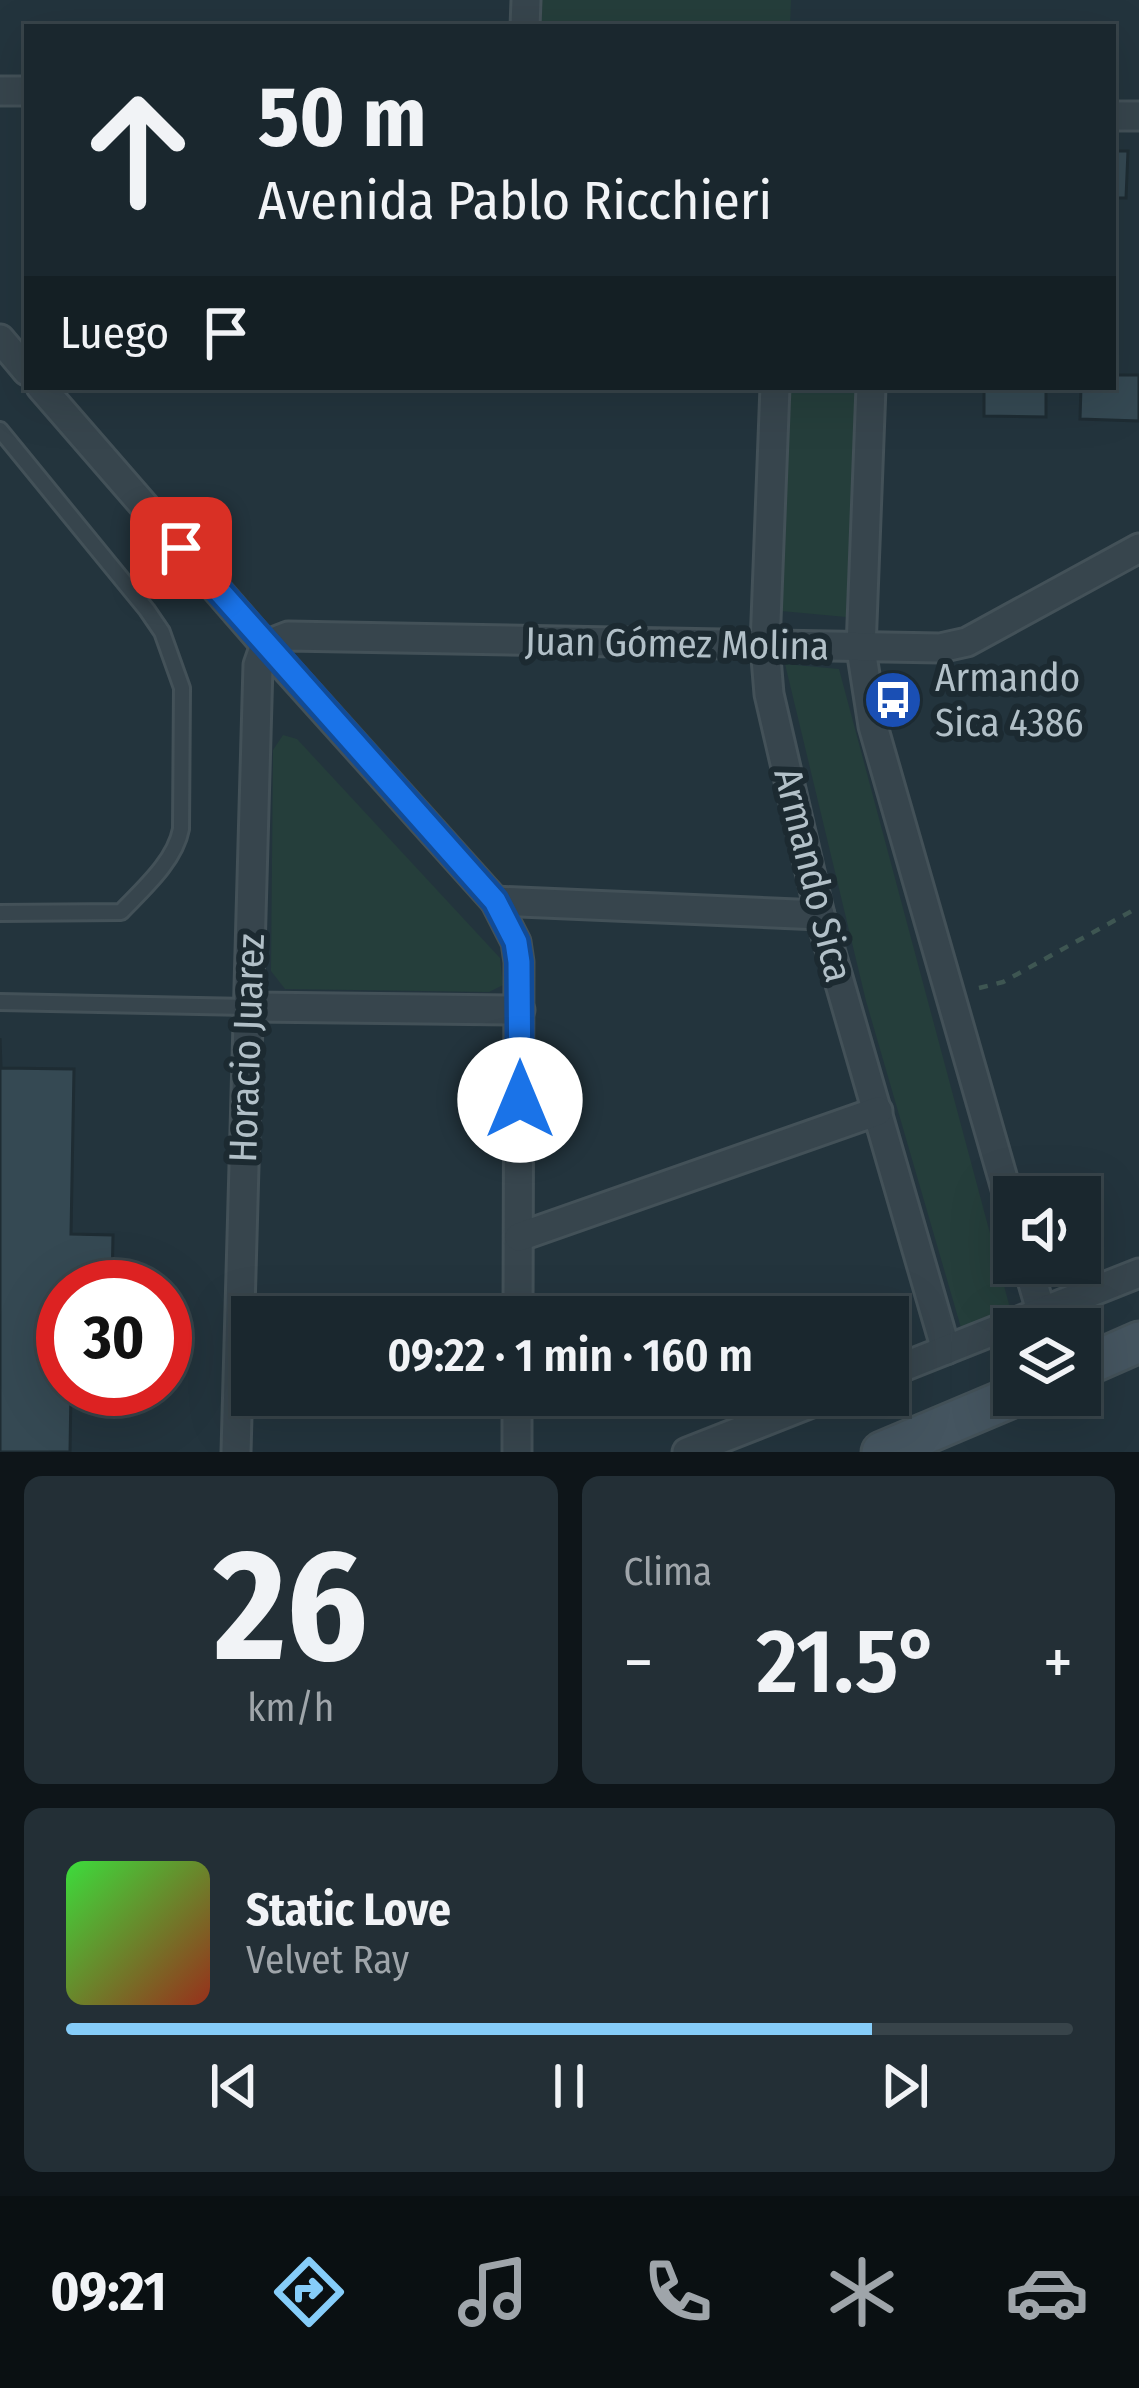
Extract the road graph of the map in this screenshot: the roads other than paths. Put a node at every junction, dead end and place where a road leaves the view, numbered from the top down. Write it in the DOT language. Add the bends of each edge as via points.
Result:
graph roads {
  1 [pos="44,390"];
  2 [pos="775,390"];
  3 [pos="871,390"];
  4 [pos="0,430"];
  5 [pos="1139,548"];
  6 [pos="265,645"];
  7 [pos="765,646"];
  8 [pos="861,649"];
  9 [pos="495,901"];
  10 [pos="0,914"];
  11 [pos="820,916"];
  12 [pos="0,1002"];
  13 [pos="248,1007"];
  14 [pos="520,1010"];
  15 [pos="878,1111"];
  16 [pos="1002,1176"];
  17 [pos="519,1237"];
  18 [pos="1139,1273"];
  19 [pos="518,1296"];
  20 [pos="1056,1308"];
  21 [pos="993,1332"];
  22 [pos="1139,1342"];
  23 [pos="946,1350"];
  24 [pos="1101,1359"];
  25 [pos="909,1365"];
  26 [pos="993,1405"];
  27 [pos="518,1416"];
  28 [pos="779,1416"];
  29 [pos="236,1452"];
  30 [pos="517,1452"];
  31 [pos="687,1452"];
  32 [pos="882,1452"];
  1 -- 6 [label="street"];
  2 -- 7 [label="street, Armando Sica"];
  3 -- 8 [label="street"];
  4 -- 10 [label="lane" via="147,610 182,688 181,830 145,887 121,912"];
  5 -- 8 [label="street, Juan Gómez Molina" via="967,642"];
  6 -- 7 [label="street, Juan Gómez Molina" via="288,636"];
  6 -- 9 [label="street"];
  6 -- 13 [label="street, Horacio Juarez" via="258,665"];
  7 -- 8 [label="street, Juan Gómez Molina"];
  7 -- 11 [label="street, Armando Sica"];
  8 -- 16 [label="street" via="873,727"];
  9 -- 11 [label="street"];
  9 -- 14 [label="street" via="516,942"];
  11 -- 15 [label="street, Armando Sica"];
  12 -- 13 [label="lane"];
  13 -- 14 [label="street"];
  13 -- 29 [label="street, Horacio Juarez"];
  14 -- 17 [label="street"];
  15 -- 17 [label="street"];
  15 -- 23 [label="street, Armando Sica"];
  17 -- 19 [label="street"];
  18 -- 20 [label="street"];
  21 -- 23 [label="street"];
  22 -- 24 [label="street"];
  23 -- 25 [label="street"];
  26 -- 32 [label="street"];
  27 -- 30 [label="street"];
  28 -- 31 [label="street"];
}
